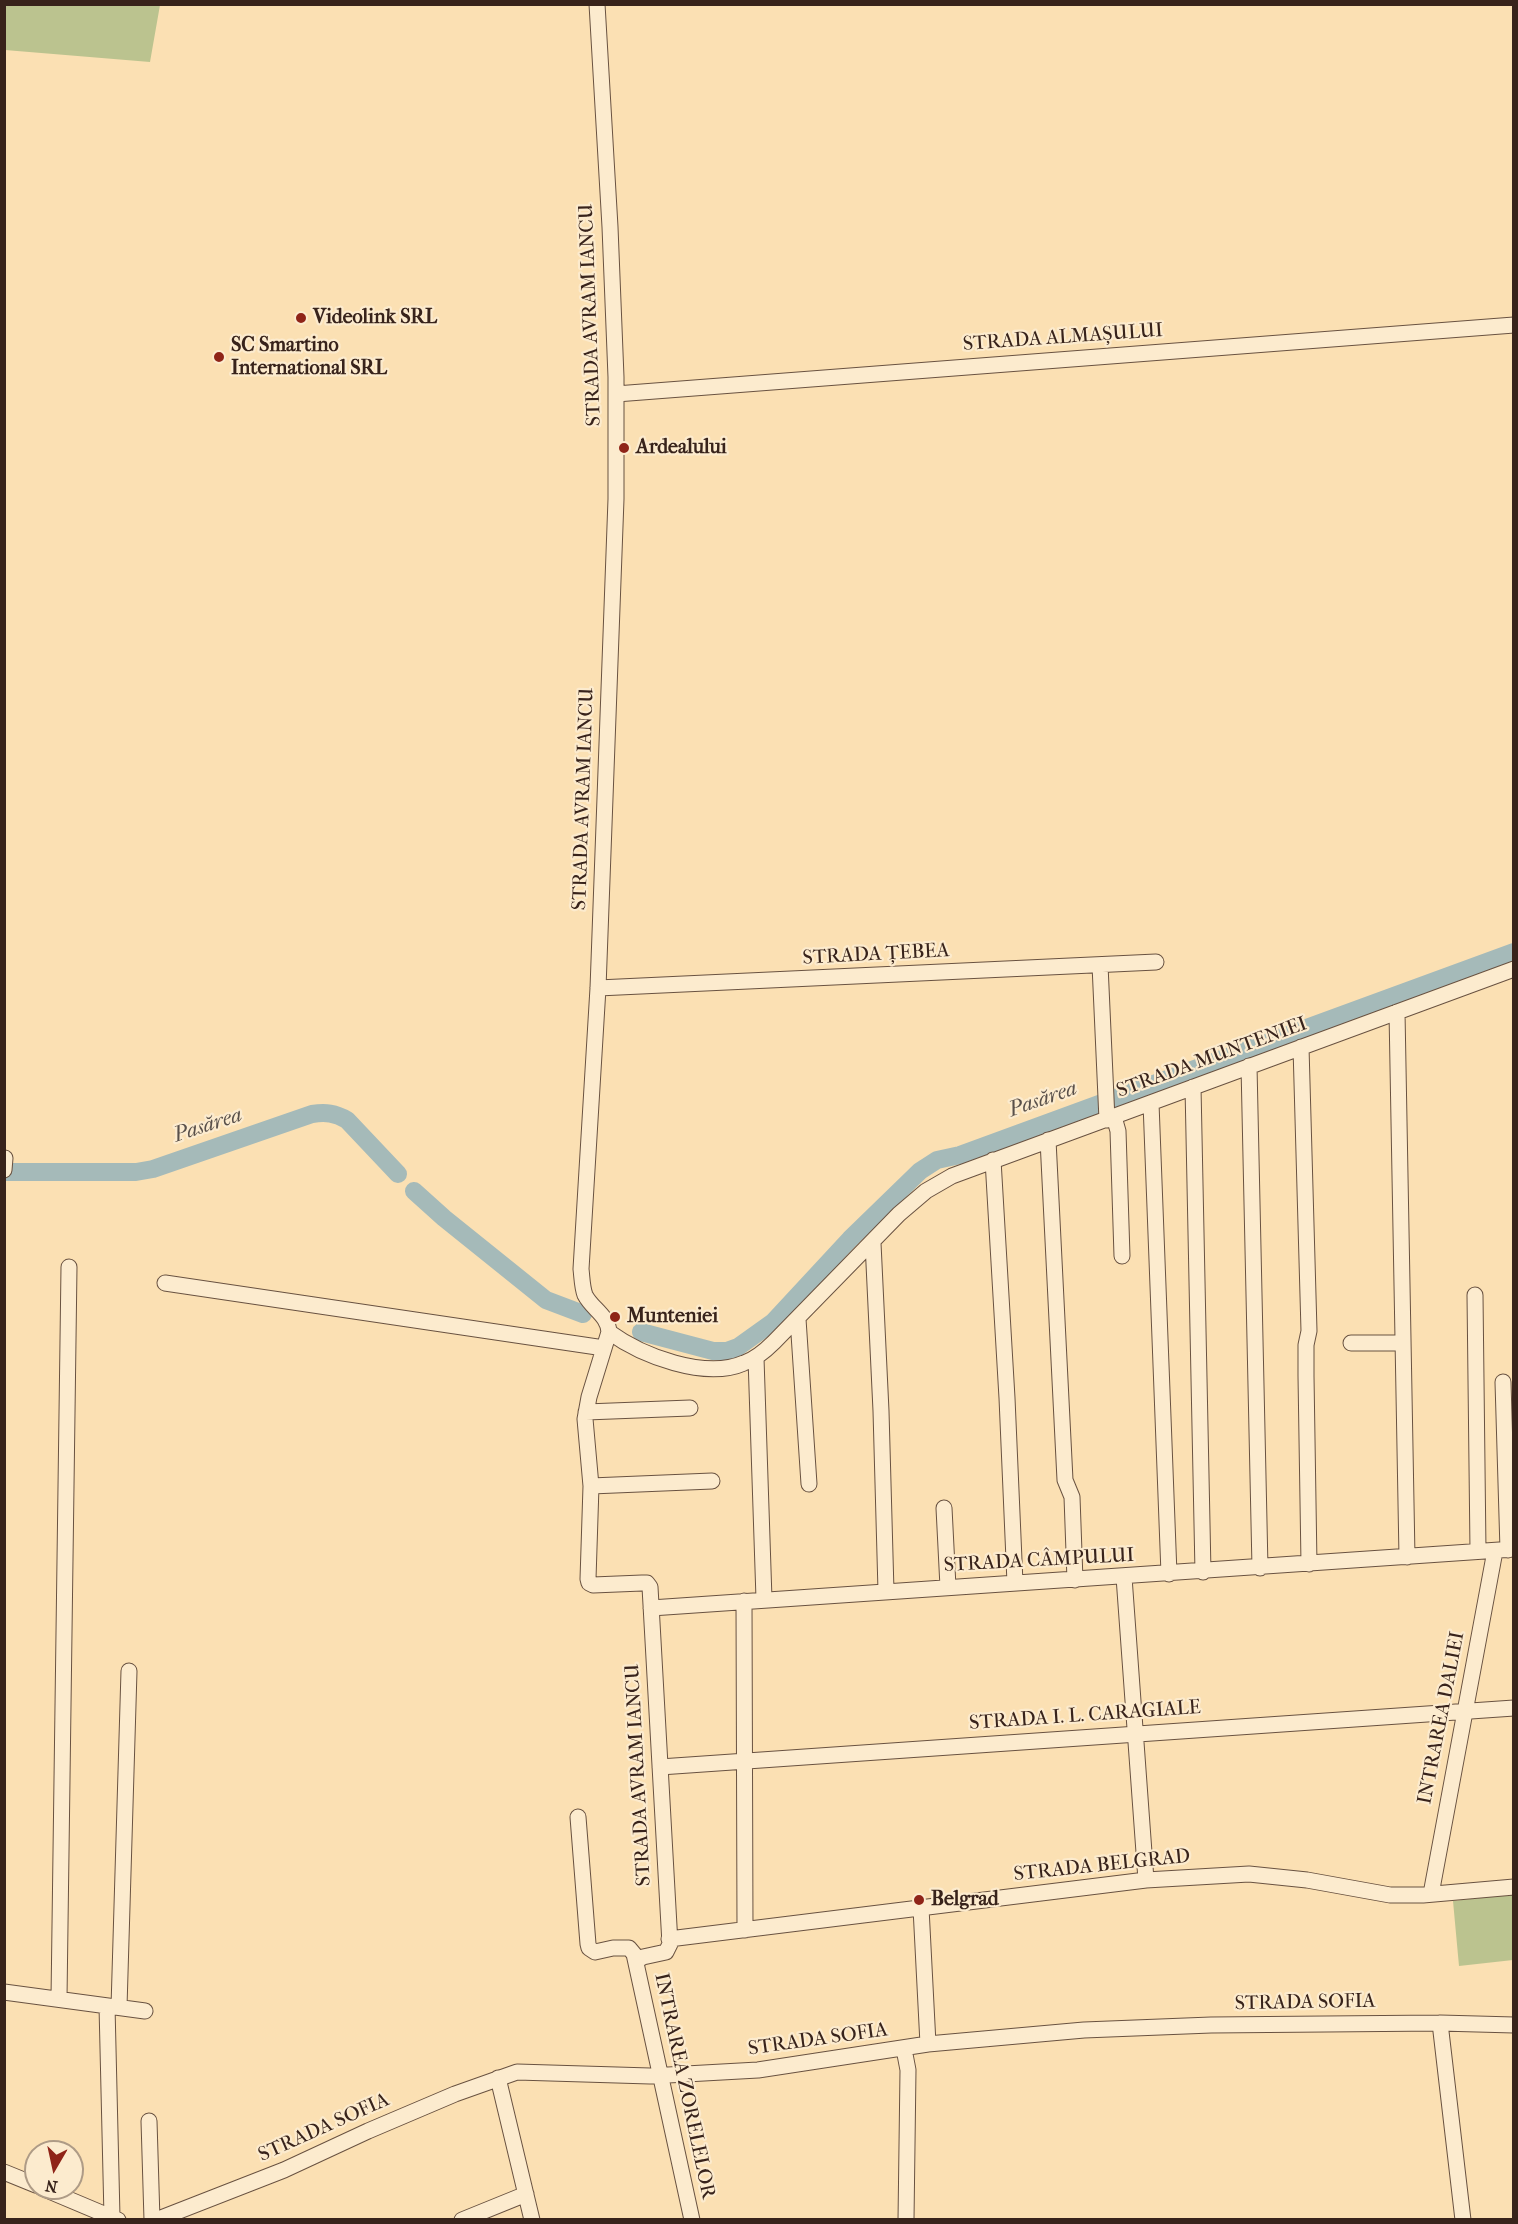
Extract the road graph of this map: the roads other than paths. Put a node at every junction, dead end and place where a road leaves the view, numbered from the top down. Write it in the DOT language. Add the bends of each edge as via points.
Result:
graph roads {
  1 [pos="597,4"];
  2 [pos="1514,325"];
  3 [pos="616,394"];
  4 [pos="1156,962"];
  5 [pos="1100,965"];
  6 [pos="1514,969"];
  7 [pos="598,988"];
  8 [pos="1397,1012"];
  9 [pos="1301,1047"];
  10 [pos="1249,1066"];
  11 [pos="1193,1087"];
  12 [pos="1150,1103"];
  13 [pos="1109,1110"];
  14 [pos="1048,1140"];
  15 [pos="5,1158"];
  16 [pos="993,1160"];
  17 [pos="4,1170"];
  18 [pos="873,1243"];
  19 [pos="1122,1256"];
  20 [pos="69,1267"];
  21 [pos="165,1283"];
  22 [pos="1475,1295"];
  23 [pos="798,1319"];
  24 [pos="609,1332"];
  25 [pos="1351,1343"];
  26 [pos="1403,1343"];
  27 [pos="604,1348"];
  28 [pos="756,1358"];
  29 [pos="1503,1382"];
  30 [pos="690,1408"];
  31 [pos="586,1412"];
  32 [pos="712,1480"];
  33 [pos="808,1484"];
  34 [pos="591,1486"];
  35 [pos="944,1508"];
  36 [pos="1506,1550"];
  37 [pos="1478,1551"];
  38 [pos="1407,1557"];
  39 [pos="1309,1564"];
  40 [pos="1260,1568"];
  41 [pos="1203,1572"];
  42 [pos="1169,1574"];
  43 [pos="1124,1577"];
  44 [pos="1075,1580"];
  45 [pos="1016,1583"];
  46 [pos="948,1587"];
  47 [pos="886,1591"];
  48 [pos="764,1599"];
  49 [pos="744,1601"];
  50 [pos="651,1608"];
  51 [pos="129,1671"];
  52 [pos="1514,1708"];
  53 [pos="1464,1711"];
  54 [pos="1135,1733"];
  55 [pos="744,1761"];
  56 [pos="660,1767"];
  57 [pos="578,1817"];
  58 [pos="1146,1880"];
  59 [pos="1514,1887"];
  60 [pos="1431,1894"];
  61 [pos="921,1908"];
  62 [pos="745,1930"];
  63 [pos="669,1939"];
  64 [pos="636,1961"];
  65 [pos="4,1992"];
  66 [pos="59,1998"];
  67 [pos="113,2007"];
  68 [pos="145,2012"];
  69 [pos="1440,2023"];
  70 [pos="1514,2025"];
  71 [pos="928,2044"];
  72 [pos="904,2049"];
  73 [pos="661,2076"];
  74 [pos="498,2078"];
  75 [pos="149,2121"];
  76 [pos="4,2172"];
  77 [pos="24,2180"];
  78 [pos="526,2194"];
  79 [pos="71,2200"];
  80 [pos="115,2218"];
  81 [pos="154,2220"];
  82 [pos="462,2220"];
  83 [pos="532,2220"];
  84 [pos="692,2220"];
  85 [pos="906,2220"];
  86 [pos="1463,2220"];
  1 -- 3 [label="street, STRADA AVRAM IANCU"];
  2 -- 3 [label="street, STRADA ALMAȘULUI"];
  3 -- 7 [label="street, STRADA AVRAM IANCU" via="616,499"];
  4 -- 5 [label="street, STRADA ȚEBEA"];
  5 -- 7 [label="street, STRADA ȚEBEA"];
  5 -- 13 [label="street"];
  6 -- 8 [label="street, STRADA MUNTENIEI"];
  7 -- 24 [label="street, STRADA AVRAM IANCU" via="582,1269 585,1296 603,1316"];
  8 -- 9 [label="street, STRADA MUNTENIEI"];
  8 -- 26 [label="street"];
  9 -- 10 [label="street, STRADA MUNTENIEI"];
  9 -- 39 [label="street" via="1309,1331"];
  10 -- 11 [label="street, STRADA MUNTENIEI"];
  10 -- 40 [label="street"];
  11 -- 12 [label="street, STRADA MUNTENIEI"];
  11 -- 41 [label="street"];
  12 -- 13 [label="street, STRADA MUNTENIEI"];
  12 -- 42 [label="street"];
  13 -- 14 [label="street, STRADA MUNTENIEI"];
  13 -- 19 [label="street" via="1118,1131"];
  14 -- 16 [label="street, STRADA MUNTENIEI"];
  14 -- 44 [label="street" via="1065,1480 1072,1497"];
  15 -- 17 [label="street"];
  16 -- 18 [label="street, STRADA MUNTENIEI" via="926,1191"];
  16 -- 45 [label="street"];
  18 -- 23 [label="street, STRADA MUNTENIEI"];
  18 -- 47 [label="street"];
  20 -- 66 [label="street"];
  21 -- 27 [label="street"];
  22 -- 37 [label="street"];
  23 -- 28 [label="street, STRADA MUNTENIEI"];
  23 -- 33 [label="street"];
  24 -- 27 [label="street"];
  24 -- 28 [label="street, STRADA MUNTENIEI" via="639,1351 704,1368 718,1370"];
  25 -- 26 [label="street"];
  26 -- 38 [label="street"];
  27 -- 31 [label="street"];
  28 -- 48 [label="street"];
  29 -- 36 [label="street, INTRAREA DALIEI"];
  30 -- 31 [label="street"];
  31 -- 34 [label="street"];
  32 -- 34 [label="street"];
  34 -- 50 [label="street" via="589,1583 647,1584"];
  35 -- 46 [label="street"];
  36 -- 37 [label="street, STRADA CÂMPULUI"];
  36 -- 53 [label="street, INTRAREA DALIEI"];
  37 -- 38 [label="street, STRADA CÂMPULUI"];
  38 -- 39 [label="street, STRADA CÂMPULUI"];
  39 -- 40 [label="street, STRADA CÂMPULUI"];
  40 -- 41 [label="street, STRADA CÂMPULUI"];
  41 -- 42 [label="street, STRADA CÂMPULUI"];
  42 -- 43 [label="street, STRADA CÂMPULUI"];
  43 -- 44 [label="street, STRADA CÂMPULUI"];
  43 -- 54 [label="street"];
  44 -- 45 [label="street, STRADA CÂMPULUI"];
  45 -- 46 [label="street, STRADA CÂMPULUI"];
  46 -- 47 [label="street, STRADA CÂMPULUI"];
  47 -- 48 [label="street, STRADA CÂMPULUI"];
  48 -- 49 [label="street, STRADA CÂMPULUI"];
  49 -- 50 [label="street, STRADA CÂMPULUI"];
  49 -- 55 [label="street"];
  50 -- 56 [label="street, STRADA AVRAM IANCU"];
  51 -- 67 [label="street"];
  52 -- 53 [label="street, STRADA I. L. CARAGIALE"];
  53 -- 54 [label="street, STRADA I. L. CARAGIALE"];
  53 -- 60 [label="street, INTRAREA DALIEI"];
  54 -- 55 [label="street, STRADA I. L. CARAGIALE"];
  54 -- 58 [label="street"];
  55 -- 56 [label="street, STRADA I. L. CARAGIALE"];
  55 -- 62 [label="street"];
  56 -- 63 [label="street, STRADA AVRAM IANCU"];
  57 -- 64 [label="street" via="589,1948 599,1952 629,1948"];
  58 -- 60 [label="street, STRADA BELGRAD" via="1249,1874 1371,1893"];
  58 -- 61 [label="street, STRADA BELGRAD"];
  59 -- 60 [label="street, STRADA BELGRAD"];
  61 -- 62 [label="street, STRADA BELGRAD"];
  61 -- 71 [label="street"];
  62 -- 63 [label="street, STRADA BELGRAD"];
  63 -- 64 [label="street" via="666,1952"];
  64 -- 73 [label="street, INTRAREA ZORELELOR"];
  65 -- 66 [label="street"];
  66 -- 67 [label="street"];
  67 -- 68 [label="street"];
  67 -- 80 [label="street"];
  69 -- 70 [label="street, STRADA SOFIA"];
  69 -- 71 [label="street, STRADA SOFIA" via="1084,2030"];
  69 -- 86 [label="street"];
  71 -- 72 [label="street, STRADA SOFIA"];
  72 -- 73 [label="street, STRADA SOFIA" via="777,2068"];
  72 -- 85 [label="street" via="908,2070"];
  73 -- 74 [label="street, STRADA SOFIA" via="531,2071"];
  73 -- 84 [label="street, INTRAREA ZORELELOR"];
  74 -- 78 [label="street"];
  74 -- 81 [label="street, STRADA SOFIA" via="388,2122 284,2170"];
  75 -- 81 [label="street"];
  76 -- 77 [label="street"];
  78 -- 82 [label="street"];
  78 -- 83 [label="street"];
  79 -- 80 [label="street"];
}
